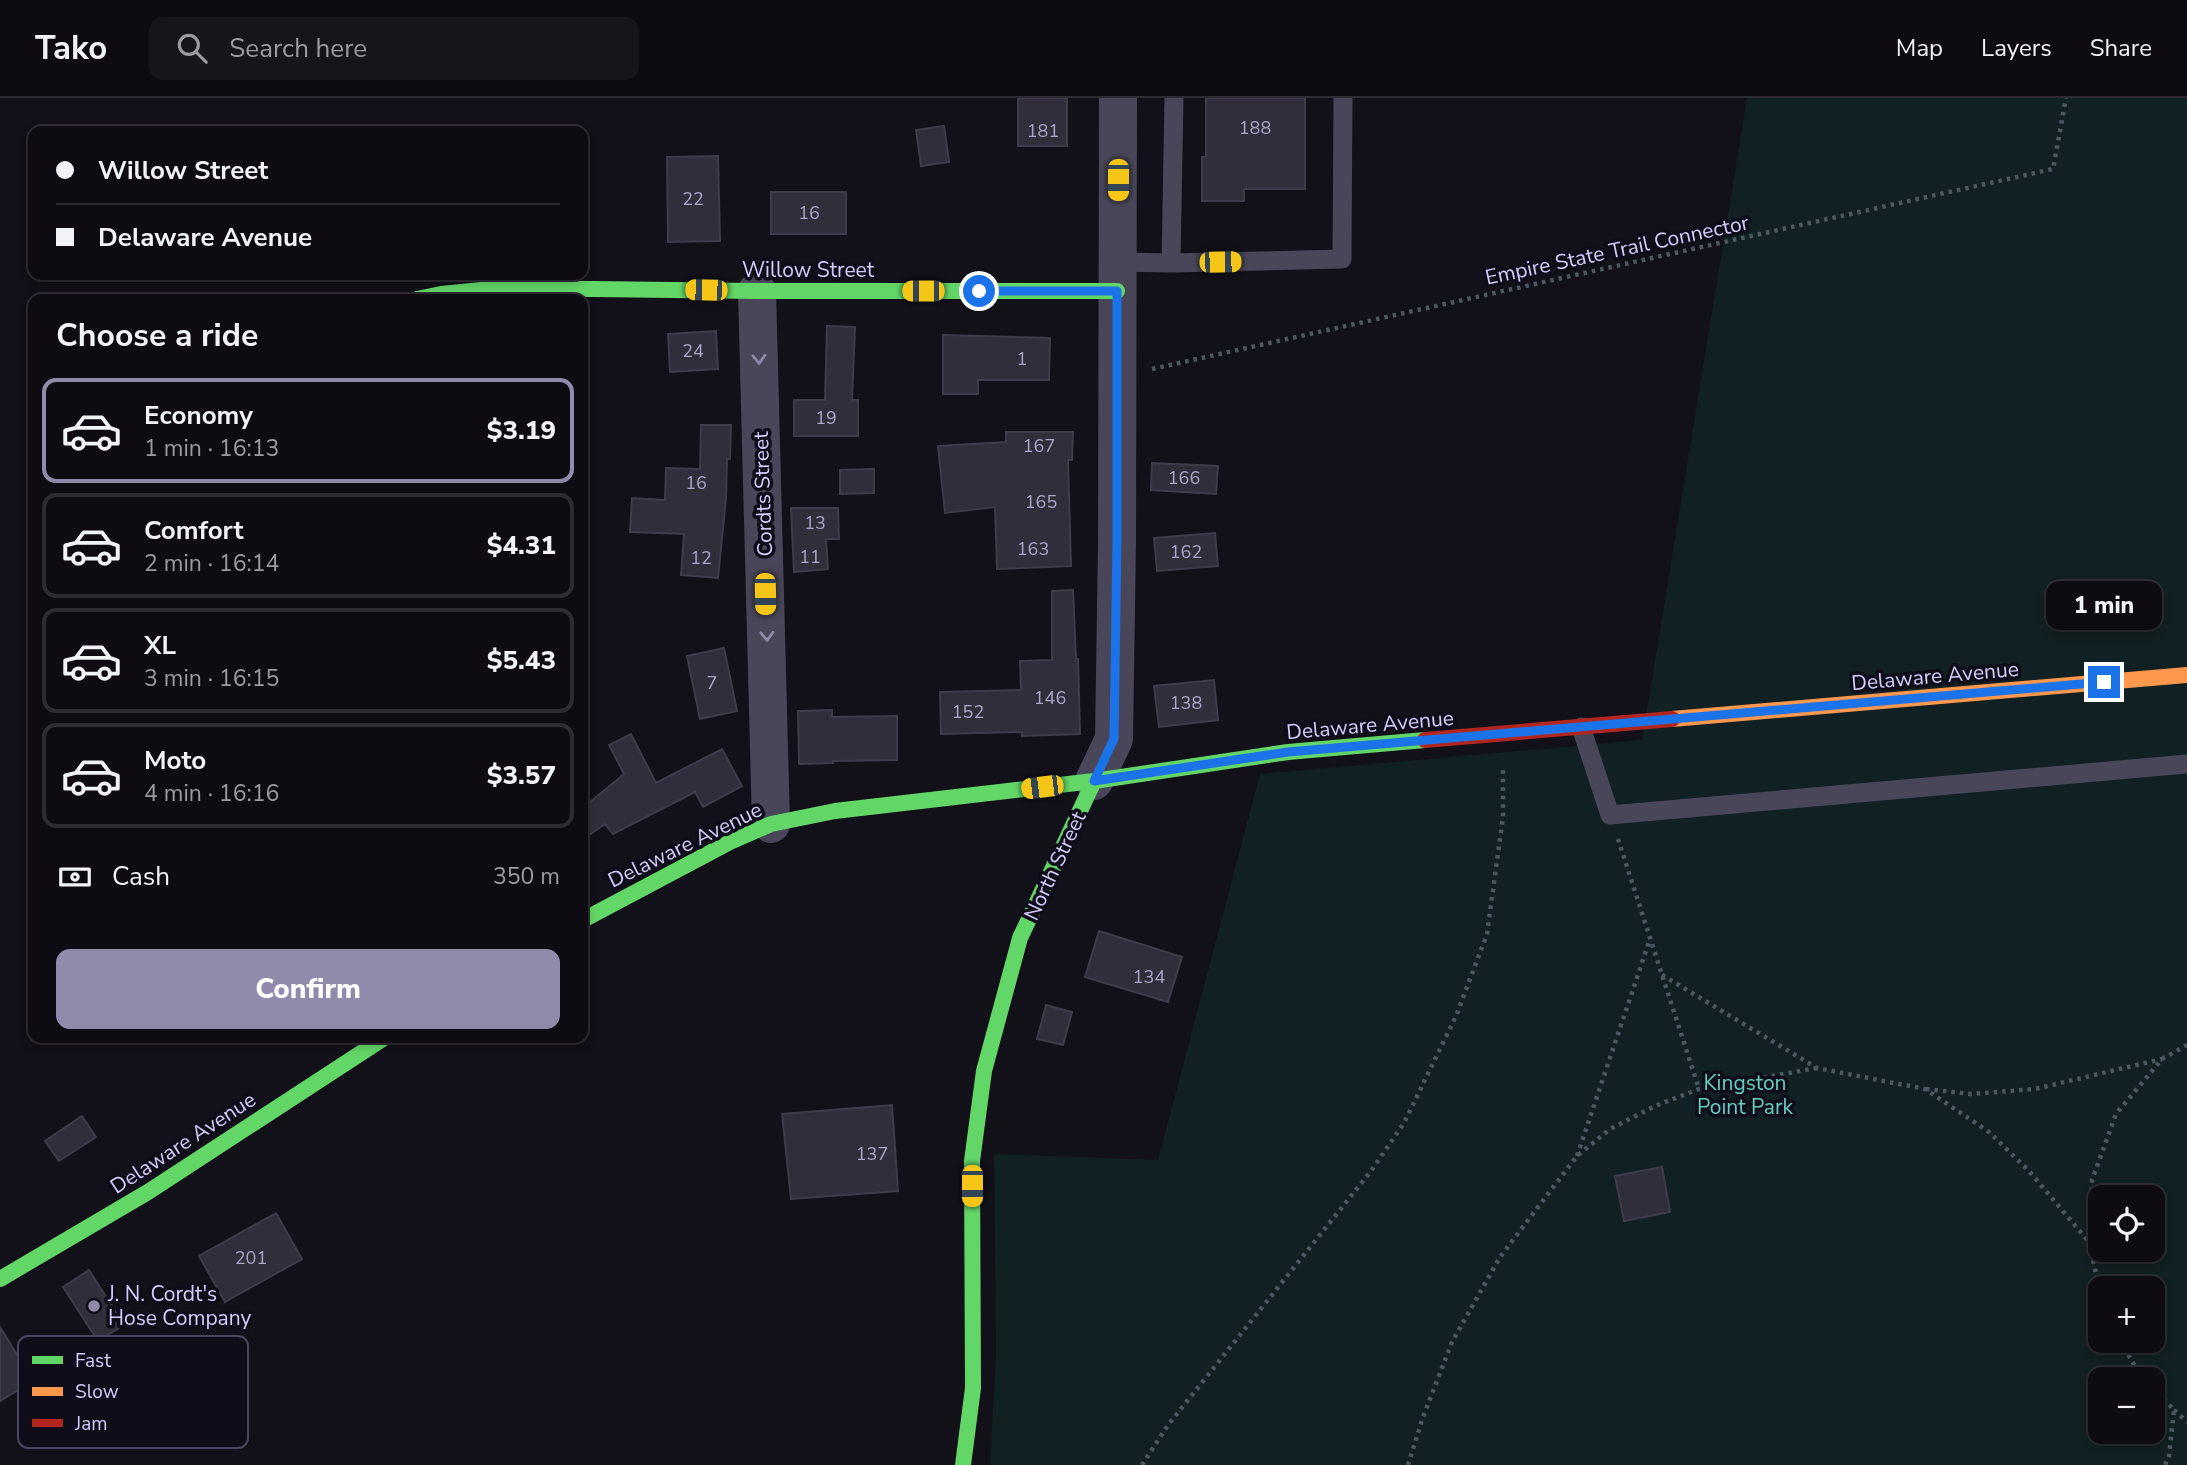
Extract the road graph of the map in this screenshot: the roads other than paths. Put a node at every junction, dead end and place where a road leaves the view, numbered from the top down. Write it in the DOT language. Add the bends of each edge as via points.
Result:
graph roads {
  1 [pos="1118,98"];
  2 [pos="1174,98"];
  3 [pos="1343,98"];
  4 [pos="1171,263"];
  5 [pos="1118,276"];
  6 [pos="757,291"];
  7 [pos="440,294"];
  8 [pos="2187,676"];
  9 [pos="1581,727"];
  10 [pos="2187,764"];
  11 [pos="1094,781"];
  12 [pos="771,824"];
  13 [pos="588,917"];
  14 [pos="376,1043"];
  15 [pos="0,1279"];
  16 [pos="962,1465"];
  1 -- 5 [label="street, North Street"];
  2 -- 4 [label="lane"];
  3 -- 4 [label="lane" via="1342,259"];
  4 -- 5 [label="lane"];
  5 -- 6 [label="street, Willow Street"];
  5 -- 11 [label="street, North Street" via="1114,739"];
  6 -- 7 [label="street, Willow Street" via="501,288"];
  6 -- 12 [label="street, Cordts Street, one-way"];
  8 -- 9 [label="street, Delaware Avenue"];
  9 -- 10 [label="lane" via="1610,815"];
  9 -- 11 [label="street, Delaware Avenue" via="1288,752"];
  11 -- 12 [label="street, Delaware Avenue" via="835,811"];
  11 -- 16 [label="street, North Street" via="1020,938 984,1071 972,1161 973,1388"];
  12 -- 13 [label="street, Delaware Avenue"];
  14 -- 15 [label="street, Delaware Avenue" via="148,1192"];
}
